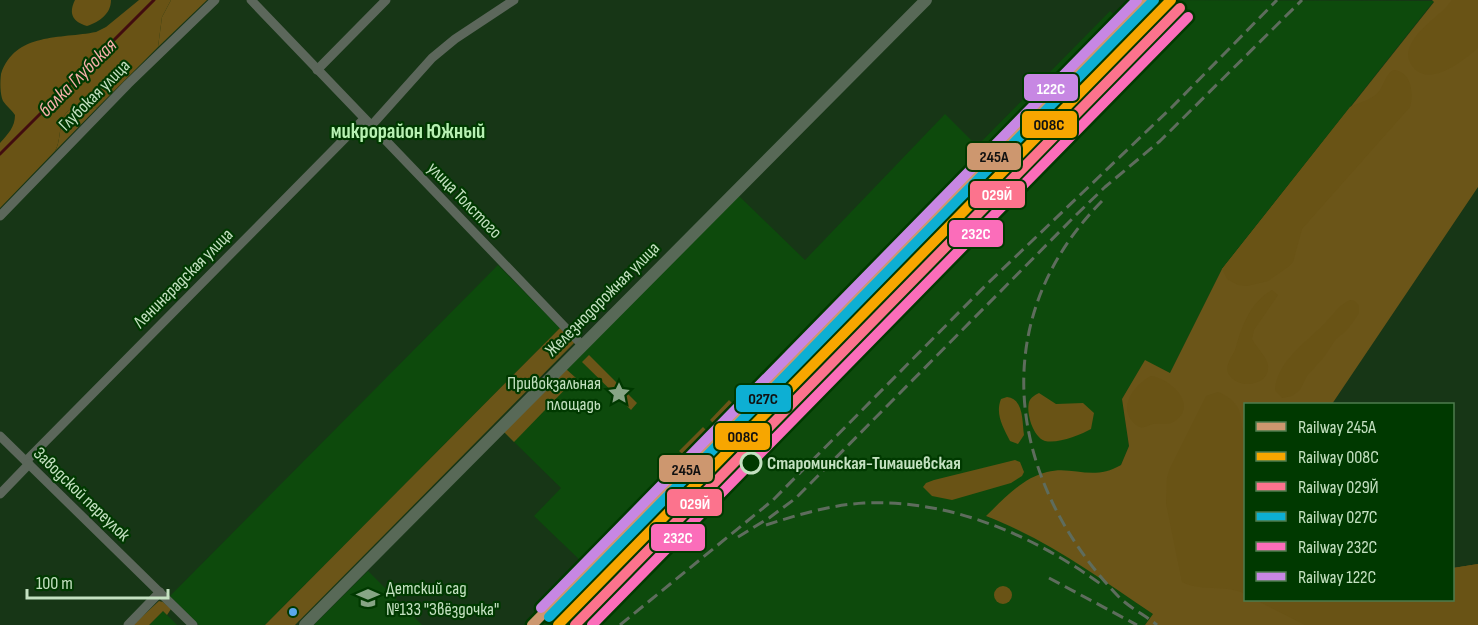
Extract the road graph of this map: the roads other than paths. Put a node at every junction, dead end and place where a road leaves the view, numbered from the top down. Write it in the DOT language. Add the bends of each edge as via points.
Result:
graph roads {
  1 [pos="214,0"];
  2 [pos="251,0"];
  3 [pos="386,0"];
  4 [pos="514,0"];
  5 [pos="926,0"];
  6 [pos="317,70"];
  7 [pos="368,123"];
  8 [pos="0,216"];
  9 [pos="582,345"];
  10 [pos="0,436"];
  11 [pos="27,463"];
  12 [pos="0,494"];
  13 [pos="160,592"];
  14 [pos="128,625"];
  15 [pos="193,625"];
  16 [pos="305,625"];
  1 -- 8 [label="street, Глубокая улица"];
  2 -- 6 [label="street, улица Толстого"];
  3 -- 6 [label="street"];
  4 -- 7 [label="street, Ленинградская улица" via="425,64"];
  5 -- 9 [label="main road, Железнодорожная улица"];
  6 -- 7 [label="street, улица Толстого"];
  7 -- 9 [label="street, улица Толстого"];
  7 -- 11 [label="street, Ленинградская улица"];
  9 -- 16 [label="main road, Железнодорожная улица"];
  10 -- 11 [label="street, Заводской переулок"];
  11 -- 12 [label="street, Ленинградская улица"];
  11 -- 13 [label="street, Заводской переулок"];
  13 -- 14 [label="street"];
  13 -- 15 [label="street, Заводской переулок"];
}
